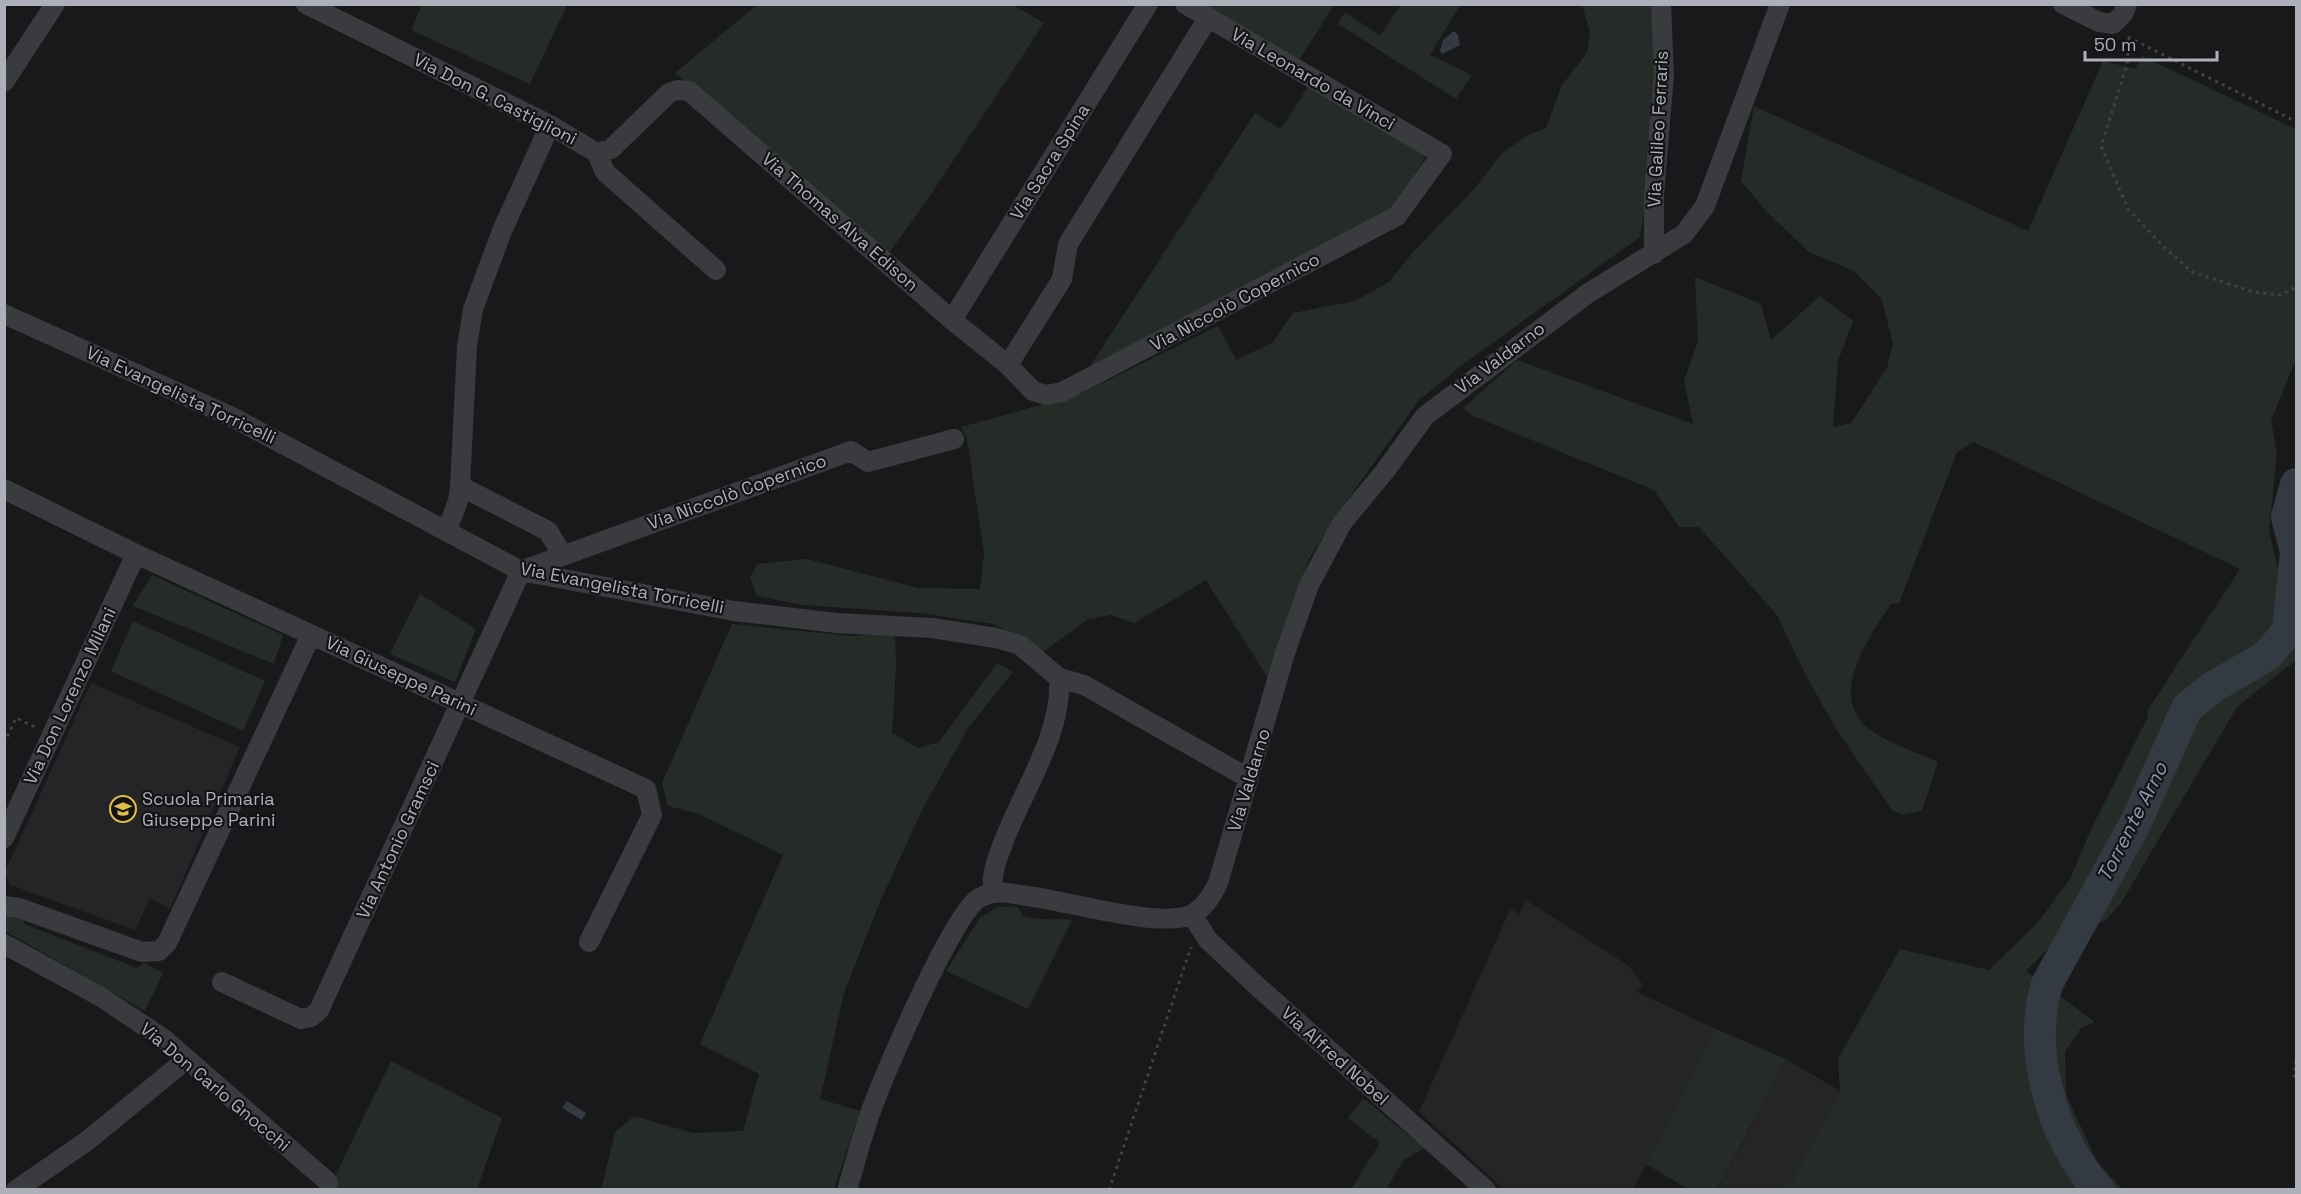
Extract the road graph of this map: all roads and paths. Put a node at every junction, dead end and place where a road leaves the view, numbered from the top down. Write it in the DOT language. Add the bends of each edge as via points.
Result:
graph roads {
  1 [pos="55,4"];
  2 [pos="306,4"];
  3 [pos="1148,4"];
  4 [pos="1185,4"];
  5 [pos="1661,4"];
  6 [pos="1780,4"];
  7 [pos="2063,4"];
  8 [pos="2127,4"];
  9 [pos="1208,18"];
  10 [pos="2113,24"];
  11 [pos="2128,38"];
  12 [pos="4,82"];
  13 [pos="669,93"];
  14 [pos="2293,120"];
  15 [pos="550,125"];
  16 [pos="597,153"];
  17 [pos="1442,153"];
  18 [pos="1654,254"];
  19 [pos="716,270"];
  20 [pos="2296,287"];
  21 [pos="4,314"];
  22 [pos="952,320"];
  23 [pos="1008,365"];
  24 [pos="954,439"];
  25 [pos="460,486"];
  26 [pos="4,489"];
  27 [pos="447,530"];
  28 [pos="136,554"];
  29 [pos="563,556"];
  30 [pos="521,571"];
  31 [pos="311,635"];
  32 [pos="1059,678"];
  33 [pos="461,703"];
  34 [pos="53,735"];
  35 [pos="4,743"];
  36 [pos="1248,778"];
  37 [pos="4,838"];
  38 [pos="4,889"];
  39 [pos="993,891"];
  40 [pos="12,907"];
  41 [pos="1195,920"];
  42 [pos="589,942"];
  43 [pos="4,944"];
  44 [pos="222,982"];
  45 [pos="187,1059"];
  46 [pos="2296,1060"];
  47 [pos="2296,1077"];
  48 [pos="328,1182"];
  49 [pos="16,1190"];
  50 [pos="848,1190"];
  51 [pos="1109,1190"];
  52 [pos="1486,1190"];
  1 -- 12 [label="street"];
  2 -- 15 [label="street, Via Don G. Castiglioni"];
  3 -- 22 [label="street, Via Sacra Spina"];
  4 -- 9 [label="street, Via Leonardo da Vinci"];
  5 -- 18 [label="street, Via Galileo Ferraris" via="1664,74 1654,195"];
  6 -- 18 [label="street, Via Valdarno" via="1705,206 1684,234"];
  7 -- 10 [label="street" via="2099,22"];
  8 -- 10 [label="street"];
  9 -- 17 [label="street, Via Leonardo da Vinci"];
  9 -- 23 [label="street" via="1068,244 1062,279"];
  10 -- 11 [label="path"];
  11 -- 14 [label="path"];
  11 -- 20 [label="path" via="2127,65 2101,146 2128,209 2192,273 2254,292 2280,295"];
  13 -- 16 [label="street, Via Don G. Castiglioni" via="611,149"];
  13 -- 22 [label="street, Via Thomas Alva Edison" via="689,91"];
  15 -- 16 [label="street, Via Don G. Castiglioni"];
  15 -- 25 [label="street" via="502,231 473,309 467,347"];
  16 -- 19 [label="street" via="605,172"];
  17 -- 23 [label="street, Via Niccolò Copernico" via="1397,216 1062,392 1047,395 1032,391"];
  18 -- 36 [label="street, Via Valdarno" via="1570,306 1425,416 1342,523 1305,597"];
  21 -- 27 [label="street, Via Evangelista Torricelli" via="230,416"];
  22 -- 23 [label="street, Via Thomas Alva Edison"];
  24 -- 29 [label="street, Via Niccolò Copernico" via="868,462 851,451"];
  25 -- 27 [label="street"];
  25 -- 29 [label="street" via="548,531"];
  26 -- 28 [label="street, Via Giuseppe Parini"];
  27 -- 30 [label="street, Via Evangelista Torricelli"];
  28 -- 31 [label="street, Via Giuseppe Parini"];
  28 -- 34 [label="street, Via Don Lorenzo Milani"];
  29 -- 30 [label="street, Via Niccolò Copernico"];
  30 -- 32 [label="street, Via Evangelista Torricelli" via="734,611 837,623 932,628 996,638 1020,645"];
  30 -- 33 [label="street, Via Antonio Gramsci"];
  31 -- 33 [label="street, Via Giuseppe Parini"];
  31 -- 40 [label="street" via="167,943 159,951 142,952"];
  32 -- 36 [label="street" via="1084,685"];
  32 -- 39 [label="street" via="1057,712 991,874"];
  33 -- 42 [label="street, Via Giuseppe Parini" via="646,789 652,815"];
  33 -- 44 [label="street, Via Antonio Gramsci" via="319,1010 301,1019"];
  34 -- 35 [label="path" via="16,718"];
  34 -- 37 [label="street, Via Don Lorenzo Milani"];
  36 -- 41 [label="street, Via Valdarno" via="1218,884"];
  38 -- 40 [label="street"];
  39 -- 41 [label="street" via="1159,920"];
  39 -- 50 [label="street" via="968,907 948,939 874,1103"];
  41 -- 51 [label="path"];
  41 -- 52 [label="street, Via Alfred Nobel" via="1208,940 1256,986"];
  43 -- 45 [label="street, Via Don Carlo Gnocchi" via="101,997"];
  45 -- 48 [label="street, Via Don Carlo Gnocchi"];
  45 -- 49 [label="street" via="87,1141"];
  46 -- 47 [label="path"];
}
